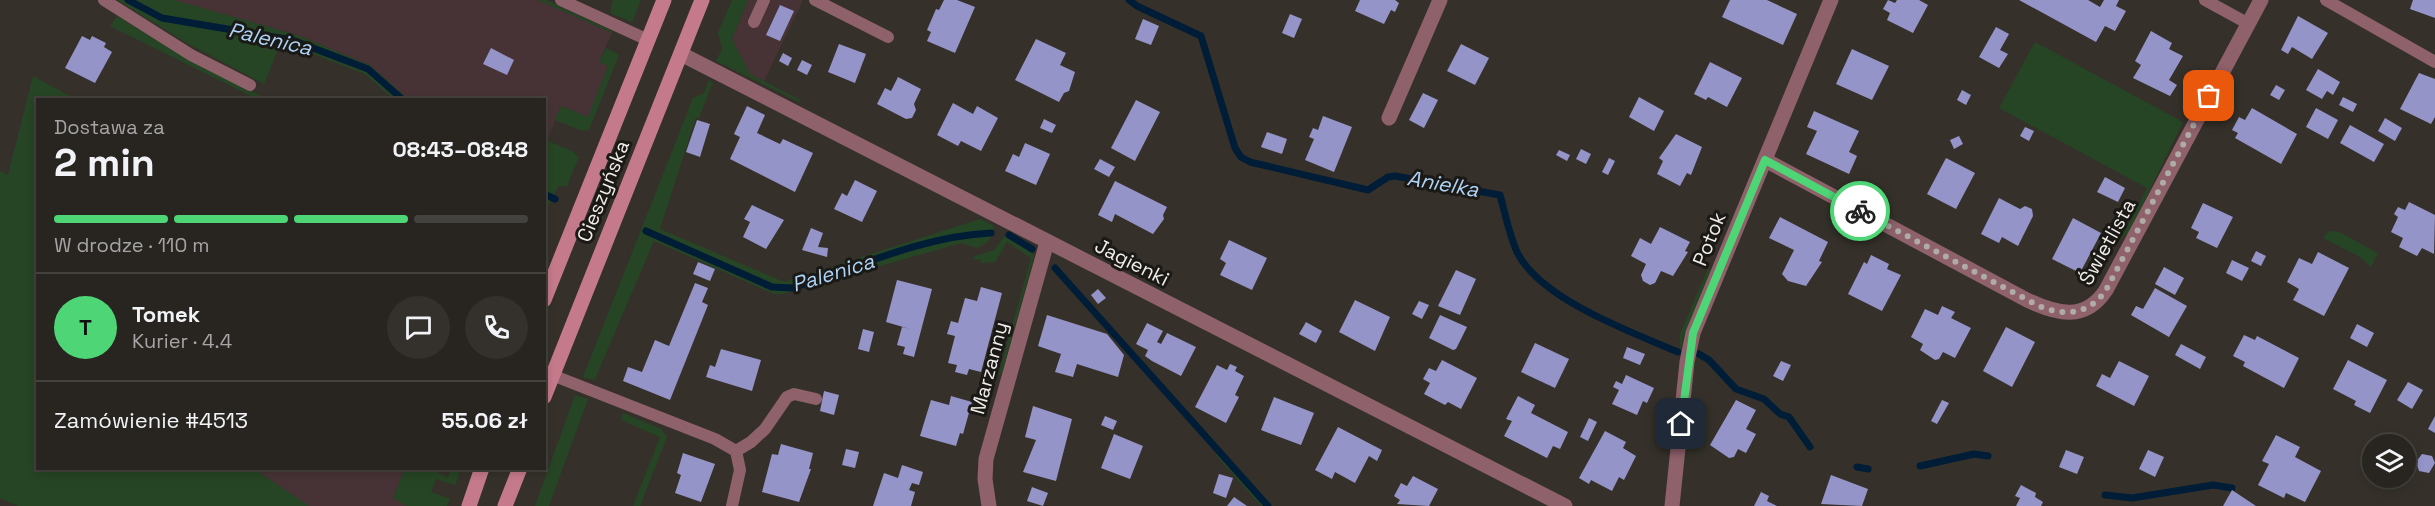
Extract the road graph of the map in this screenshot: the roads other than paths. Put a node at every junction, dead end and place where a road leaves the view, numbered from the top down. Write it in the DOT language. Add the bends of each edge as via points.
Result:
graph roads {
  1 [pos="104,0"];
  2 [pos="561,0"];
  3 [pos="664,0"];
  4 [pos="702,0"];
  5 [pos="764,0"];
  6 [pos="815,0"];
  7 [pos="1440,0"];
  8 [pos="1831,0"];
  9 [pos="2205,0"];
  10 [pos="2261,0"];
  11 [pos="2326,0"];
  12 [pos="754,22"];
  13 [pos="2247,23"];
  14 [pos="888,37"];
  15 [pos="648,40"];
  16 [pos="681,54"];
  17 [pos="2435,62"];
  18 [pos="250,85"];
  19 [pos="1389,118"];
  20 [pos="1765,160"];
  21 [pos="1047,242"];
  22 [pos="546,295"];
  23 [pos="552,375"];
  24 [pos="546,392"];
  25 [pos="816,399"];
  26 [pos="736,451"];
  27 [pos="481,470"];
  28 [pos="518,470"];
  29 [pos="469,506"];
  30 [pos="505,506"];
  31 [pos="732,506"];
  32 [pos="989,506"];
  33 [pos="1565,506"];
  34 [pos="1672,506"];
  1 -- 18 [label="lane" via="191,55"];
  2 -- 15 [label="lane"];
  3 -- 15 [label="main road, Cieszyńska"];
  4 -- 16 [label="main road, Cieszyńska"];
  5 -- 12 [label="lane"];
  6 -- 14 [label="lane"];
  7 -- 19 [label="street"];
  8 -- 20 [label="street, Potok"];
  9 -- 13 [label="lane"];
  10 -- 13 [label="street, Świetlista"];
  11 -- 17 [label="lane"];
  13 -- 20 [label="street, Świetlista" via="2106,290 2094,306 2081,311 2051,311 2027,300"];
  15 -- 22 [label="main road, Cieszyńska"];
  16 -- 21 [label="street, Jagienki"];
  16 -- 23 [label="main road, Cieszyńska"];
  20 -- 34 [label="street, Potok" via="1693,333"];
  21 -- 32 [label="street, Marzanny" via="986,459"];
  21 -- 33 [label="street, Jagienki"];
  23 -- 24 [label="main road, Cieszyńska"];
  23 -- 26 [label="lane"];
  25 -- 26 [label="lane" via="794,394 787,397 765,429"];
  26 -- 31 [label="lane" via="740,470"];
  27 -- 29 [label="main road"];
  28 -- 30 [label="main road"];
}
